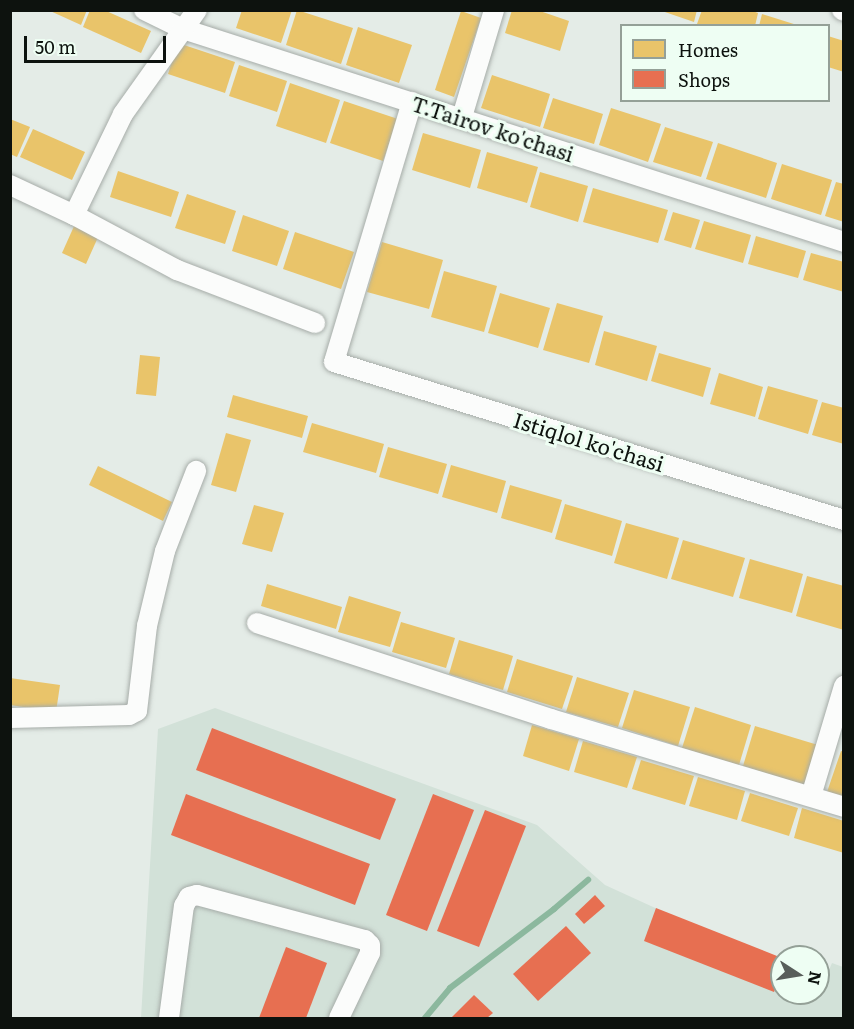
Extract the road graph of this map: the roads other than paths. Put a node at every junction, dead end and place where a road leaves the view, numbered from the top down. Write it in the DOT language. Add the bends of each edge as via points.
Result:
graph roads {
  1 [pos="144,10"];
  2 [pos="197,10"];
  3 [pos="494,10"];
  4 [pos="183,29"];
  5 [pos="412,102"];
  6 [pos="462,117"];
  7 [pos="10,185"];
  8 [pos="74,215"];
  9 [pos="843,242"];
  10 [pos="315,323"];
  11 [pos="196,471"];
  12 [pos="843,520"];
  13 [pos="257,623"];
  14 [pos="843,686"];
  15 [pos="10,718"];
  16 [pos="811,796"];
  17 [pos="843,807"];
  18 [pos="169,1018"];
  19 [pos="339,1018"];
  1 -- 4 [label="street, T.Tairov ko'chasi"];
  2 -- 4 [label="street"];
  3 -- 6 [label="street"];
  4 -- 5 [label="street, T.Tairov ko'chasi"];
  4 -- 8 [label="street" via="123,114"];
  5 -- 6 [label="street, T.Tairov ko'chasi"];
  5 -- 12 [label="street, Istiqlol ko'chasi" via="334,362"];
  6 -- 9 [label="street, T.Tairov ko'chasi"];
  7 -- 8 [label="street"];
  8 -- 10 [label="street" via="177,270"];
  11 -- 15 [label="street" via="178,512 160,572 147,626 137,711 129,715"];
  13 -- 16 [label="street" via="551,719"];
  14 -- 16 [label="street"];
  16 -- 17 [label="street"];
  18 -- 19 [label="street" via="184,906 189,897 197,895 365,940 370,953"];
}
